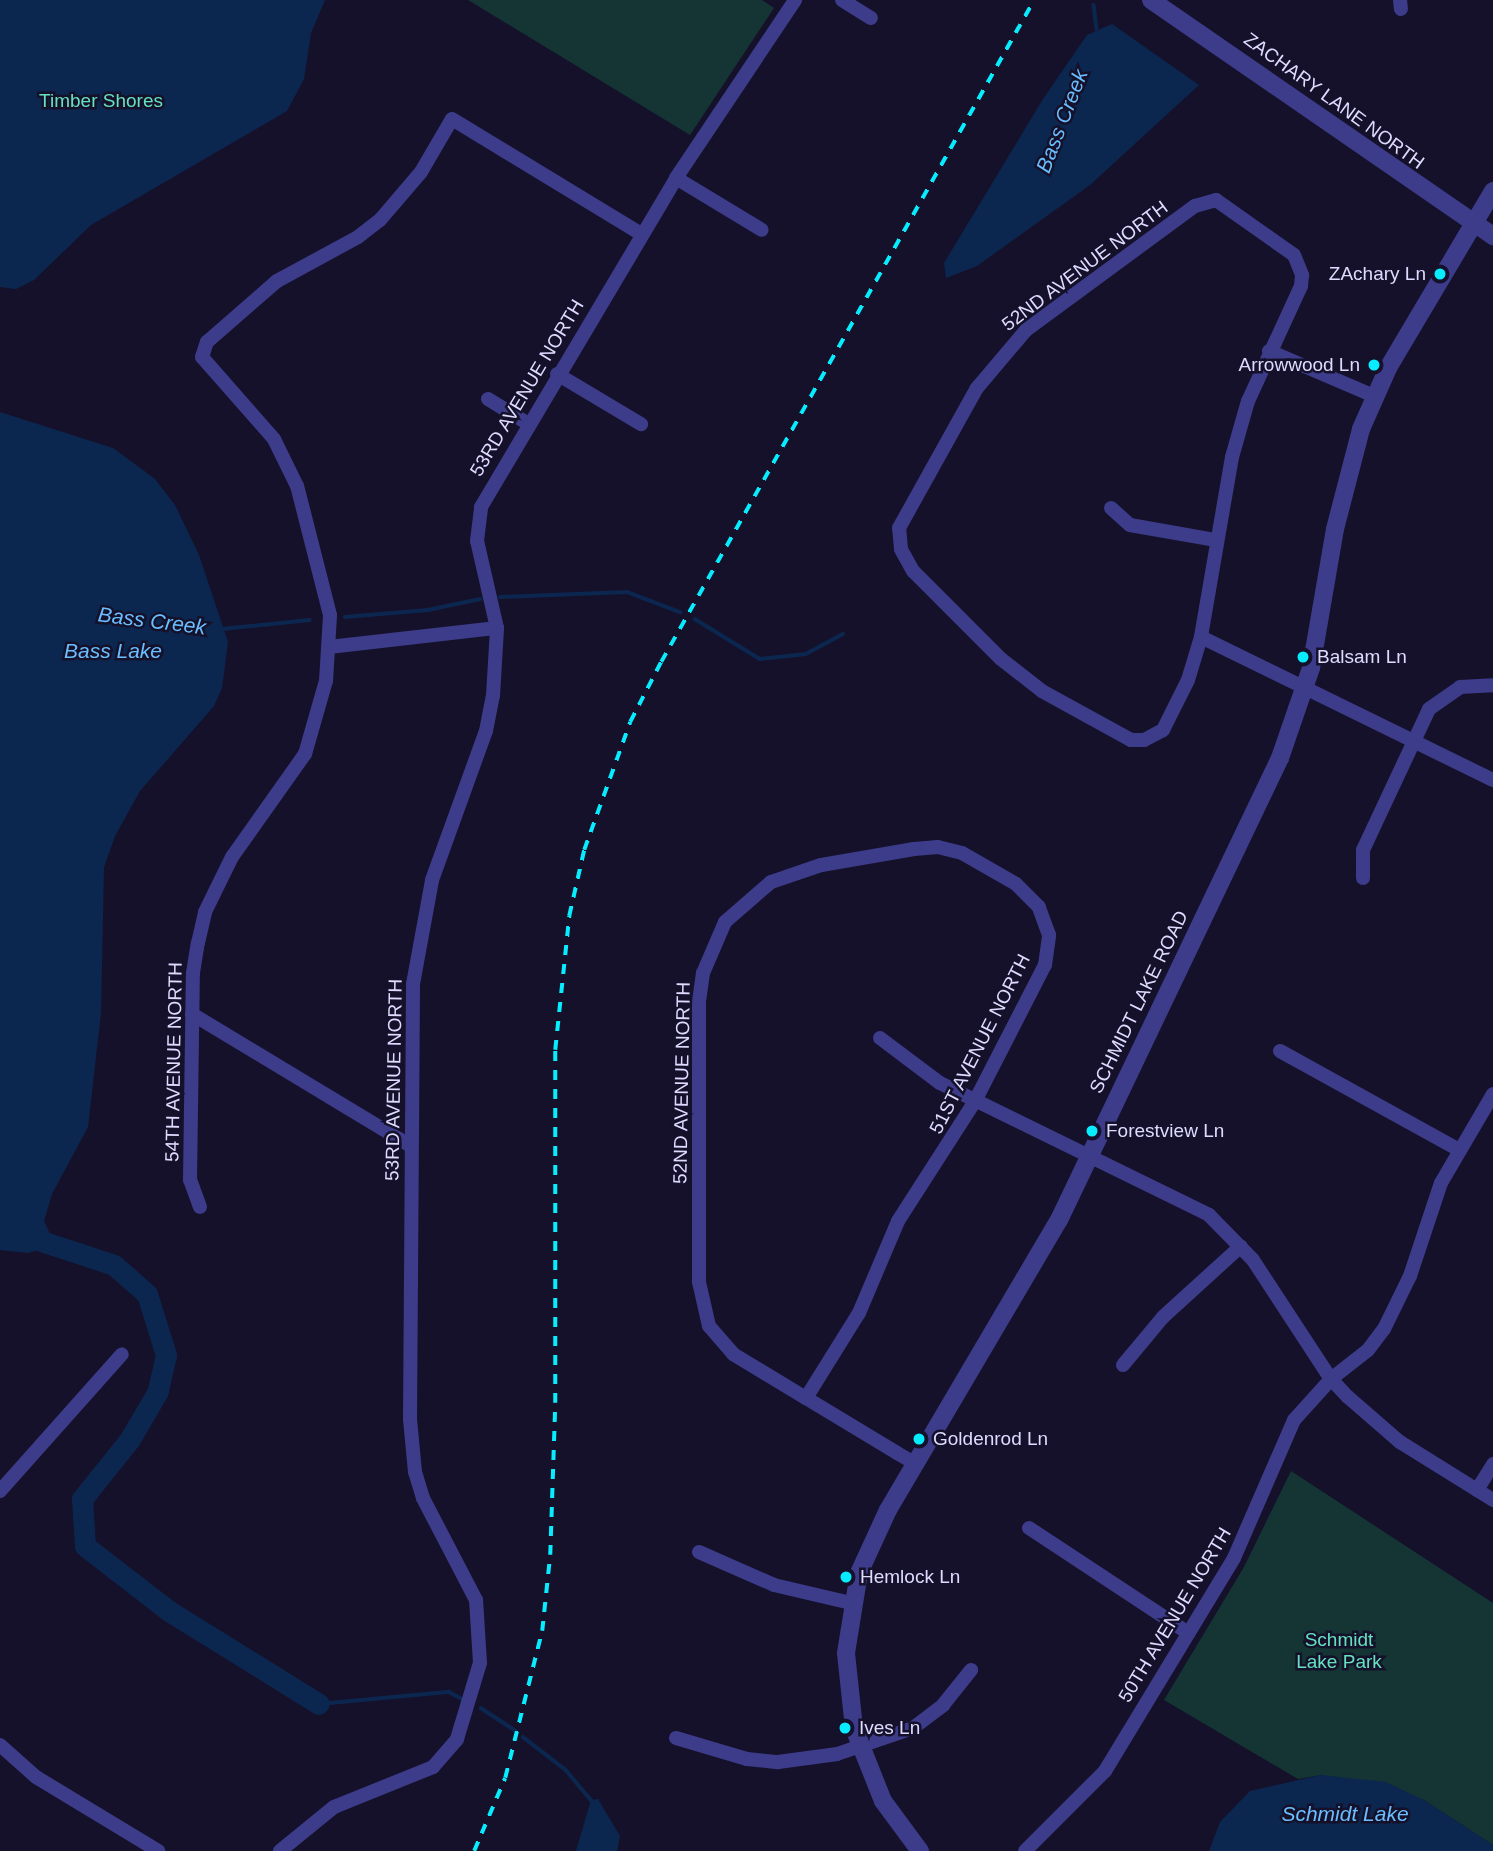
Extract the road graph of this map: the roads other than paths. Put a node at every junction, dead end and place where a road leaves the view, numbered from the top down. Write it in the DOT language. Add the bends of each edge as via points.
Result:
graph roads {
  1 [pos="796,0"];
  2 [pos="842,0"];
  3 [pos="1151,0"];
  4 [pos="871,18"];
  5 [pos="676,178"];
  6 [pos="1493,191"];
  7 [pos="1475,225"];
  8 [pos="762,230"];
  9 [pos="641,234"];
  10 [pos="1493,236"];
  11 [pos="1269,351"];
  12 [pos="557,374"];
  13 [pos="1374,396"];
  14 [pos="488,399"];
  15 [pos="527,423"];
  16 [pos="641,424"];
  17 [pos="1111,508"];
  18 [pos="1215,540"];
  19 [pos="497,628"];
  20 [pos="1201,637"];
  21 [pos="329,647"];
  22 [pos="1493,685"];
  23 [pos="1306,687"];
  24 [pos="1414,738"];
  25 [pos="1493,780"];
  26 [pos="1363,878"];
  27 [pos="1046,921"];
  28 [pos="192,1014"];
  29 [pos="880,1038"];
  30 [pos="1280,1051"];
  31 [pos="1493,1094"];
  32 [pos="975,1101"];
  33 [pos="411,1146"];
  34 [pos="1459,1150"];
  35 [pos="1089,1156"];
  36 [pos="200,1207"];
  37 [pos="1241,1246"];
  38 [pos="121,1354"];
  39 [pos="1123,1365"];
  40 [pos="1331,1379"];
  41 [pos="806,1398"];
  42 [pos="916,1464"];
  43 [pos="1493,1464"];
  44 [pos="1477,1490"];
  45 [pos="0,1491"];
  46 [pos="1493,1500"];
  47 [pos="1029,1528"];
  48 [pos="699,1552"];
  49 [pos="851,1603"];
  50 [pos="1188,1633"];
  51 [pos="971,1670"];
  52 [pos="676,1738"];
  53 [pos="0,1745"];
  54 [pos="860,1745"];
  55 [pos="158,1851"];
  56 [pos="280,1851"];
  57 [pos="920,1851"];
  58 [pos="1025,1851"];
  1 -- 5 [label="street, 53RD AVENUE NORTH"];
  2 -- 4 [label="street"];
  3 -- 7 [label="street, ZACHARY LANE NORTH"];
  5 -- 8 [label="street"];
  5 -- 9 [label="street, 53RD AVENUE NORTH"];
  6 -- 7 [label="street, SCHMIDT LAKE ROAD"];
  7 -- 10 [label="street, ZACHARY LANE NORTH"];
  7 -- 13 [label="street, SCHMIDT LAKE ROAD"];
  9 -- 12 [label="street, 53RD AVENUE NORTH"];
  9 -- 21 [label="street, 54TH AVENUE NORTH" via="452,119 421,172 380,220 254,298 207,342 202,358 274,439 297,486 330,615"];
  11 -- 13 [label="street"];
  11 -- 18 [label="street" via="1232,457"];
  11 -- 20 [label="street, 52ND AVENUE NORTH" via="1301,286 1294,255 1232,208 1216,200 1205,202 1026,330 977,388 899,528 901,550 913,570 1001,659 1042,691 1121,738 1144,740 1157,735 1172,718"];
  12 -- 15 [label="street, 53RD AVENUE NORTH"];
  12 -- 16 [label="street"];
  13 -- 23 [label="street, SCHMIDT LAKE ROAD" via="1347,476"];
  14 -- 15 [label="street"];
  15 -- 19 [label="street, 53RD AVENUE NORTH" via="489,487 477,524"];
  17 -- 18 [label="street" via="1130,525"];
  18 -- 20 [label="street"];
  19 -- 21 [label="street"];
  19 -- 33 [label="street, 53RD AVENUE NORTH" via="486,731 448,828 420,933 411,1035"];
  20 -- 23 [label="street"];
  21 -- 28 [label="street, 54TH AVENUE NORTH" via="318,720 305,754 232,857 205,912 193,973"];
  22 -- 24 [label="street" via="1460,687 1438,699"];
  23 -- 24 [label="street"];
  23 -- 35 [label="street, SCHMIDT LAKE ROAD" via="1280,758"];
  24 -- 25 [label="street"];
  24 -- 26 [label="street" via="1363,850"];
  27 -- 32 [label="street, 51ST AVENUE NORTH" via="1045,965"];
  27 -- 41 [label="street, 52ND AVENUE NORTH" via="1029,894 1016,884 962,853 938,848 794,873 748,898 725,922 706,964 699,1003 699,1282 709,1326 733,1354"];
  28 -- 33 [label="street"];
  28 -- 36 [label="street, 54TH AVENUE NORTH" via="190,1180"];
  29 -- 32 [label="street" via="940,1083"];
  30 -- 34 [label="street"];
  31 -- 34 [label="street, 50TH AVENUE NORTH"];
  32 -- 35 [label="street"];
  32 -- 41 [label="street, 51ST AVENUE NORTH" via="898,1221 859,1313"];
  33 -- 56 [label="street, 53RD AVENUE NORTH" via="411,1447 424,1499 476,1600 480,1663 457,1739 433,1767 334,1807"];
  34 -- 40 [label="street, 50TH AVENUE NORTH" via="1441,1183 1398,1303 1368,1350"];
  35 -- 37 [label="street" via="1209,1215"];
  35 -- 42 [label="street, SCHMIDT LAKE ROAD" via="1024,1286"];
  37 -- 39 [label="street" via="1163,1317"];
  37 -- 40 [label="street"];
  38 -- 45 [label="street"];
  40 -- 44 [label="street" via="1377,1425"];
  40 -- 50 [label="street, 50TH AVENUE NORTH" via="1294,1420 1249,1527"];
  41 -- 42 [label="street, 52ND AVENUE NORTH"];
  42 -- 49 [label="street, SCHMIDT LAKE ROAD" via="874,1538"];
  43 -- 44 [label="street"];
  44 -- 46 [label="street"];
  47 -- 50 [label="street"];
  48 -- 49 [label="street" via="774,1585"];
  49 -- 54 [label="street, SCHMIDT LAKE ROAD" via="848,1690"];
  50 -- 58 [label="street, 50TH AVENUE NORTH" via="1105,1771"];
  51 -- 54 [label="street" via="943,1705 914,1728"];
  52 -- 54 [label="street" via="736,1757 778,1762 837,1754"];
  53 -- 55 [label="street" via="36,1777"];
  54 -- 57 [label="street, SCHMIDT LAKE ROAD" via="884,1801"];
}
